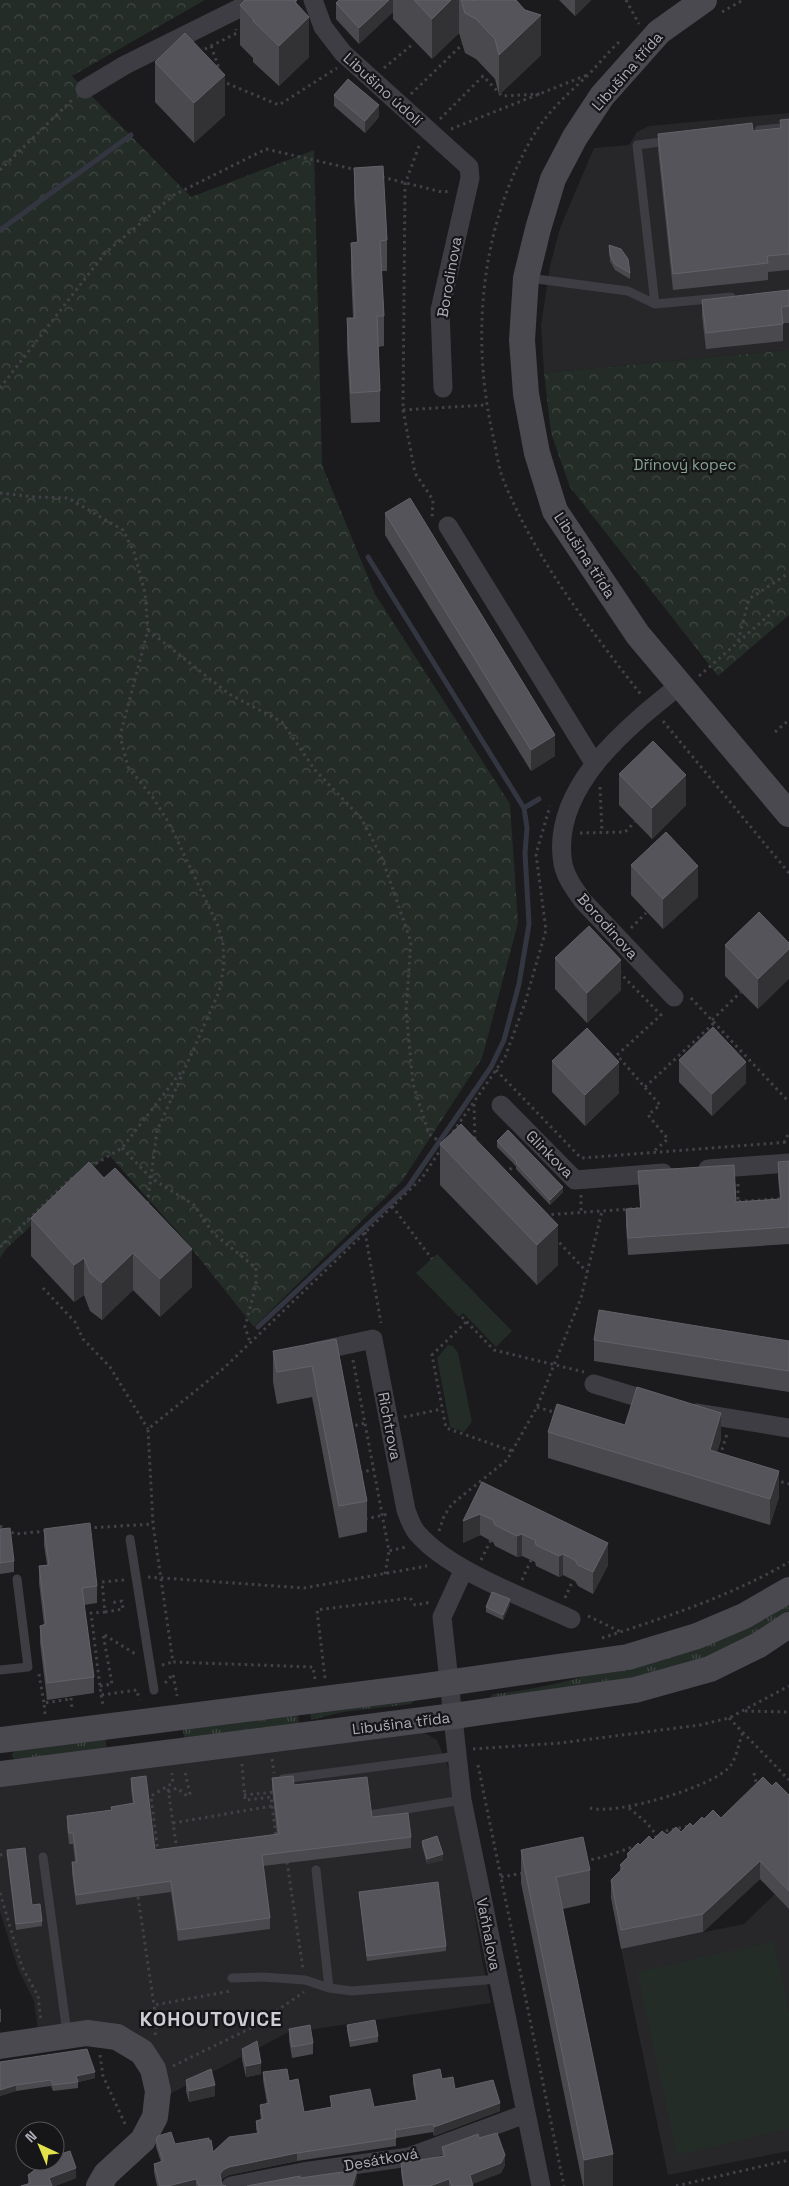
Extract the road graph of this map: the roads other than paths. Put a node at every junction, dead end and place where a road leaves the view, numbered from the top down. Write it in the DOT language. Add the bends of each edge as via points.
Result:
graph roads {
  1 [pos="256,0"];
  2 [pos="313,0"];
  3 [pos="710,8"];
  4 [pos="85,89"];
  5 [pos="789,127"];
  6 [pos="751,132"];
  7 [pos="684,140"];
  8 [pos="469,167"];
  9 [pos="526,278"];
  10 [pos="740,296"];
  11 [pos="655,304"];
  12 [pos="443,388"];
  13 [pos="440,523"];
  14 [pos="680,685"];
  15 [pos="594,763"];
  16 [pos="789,814"];
  17 [pos="680,995"];
  18 [pos="501,1105"];
  19 [pos="789,1163"];
  20 [pos="292,1357"];
  21 [pos="594,1384"];
  22 [pos="789,1428"];
  23 [pos="130,1539"];
  24 [pos="472,1566"];
  25 [pos="17,1579"];
  26 [pos="789,1590"];
  27 [pos="574,1612"];
  28 [pos="789,1625"];
  29 [pos="0,1670"];
  30 [pos="450,1681"];
  31 [pos="154,1690"];
  32 [pos="454,1716"];
  33 [pos="0,1740"];
  34 [pos="463,1752"];
  35 [pos="0,1774"];
  36 [pos="275,1780"];
  37 [pos="462,1800"];
  38 [pos="375,1814"];
  39 [pos="43,1857"];
  40 [pos="316,1870"];
  41 [pos="232,1978"];
  42 [pos="498,1978"];
  43 [pos="329,1988"];
  44 [pos="67,2029"];
  45 [pos="0,2046"];
  46 [pos="526,2114"];
  47 [pos="99,2186"];
  48 [pos="231,2186"];
  49 [pos="541,2186"];
  1 -- 4 [label="street" via="125,65"];
  2 -- 8 [label="street, Libušino údolí" via="324,27 343,53"];
  3 -- 9 [label="street, Libušina třída" via="660,32 596,104 553,179"];
  5 -- 6 [label="lane"];
  7 -- 11 [label="lane" via="637,145"];
  8 -- 12 [label="street, Borodinova" via="470,178 440,310"];
  9 -- 11 [label="lane" via="628,290"];
  9 -- 14 [label="street, Libušina třída" via="522,340 526,394 537,453 555,511 634,630"];
  10 -- 11 [label="lane"];
  13 -- 15 [label="street"];
  14 -- 15 [label="street, Borodinova"];
  14 -- 16 [label="street, Libušina třída"];
  15 -- 17 [label="street, Borodinova" via="578,788 568,813 561,840 564,866 583,901"];
  18 -- 19 [label="street, Glinkova" via="575,1180"];
  20 -- 24 [label="street, Richtrova" via="374,1339 406,1510 416,1532 437,1553"];
  21 -- 22 [label="street" via="677,1409"];
  23 -- 31 [label="lane"];
  24 -- 27 [label="street, Richtrova"];
  24 -- 30 [label="street" via="442,1617"];
  25 -- 29 [label="lane" via="28,1667"];
  26 -- 30 [label="street" via="744,1616 697,1636 628,1657"];
  28 -- 32 [label="street, Libušina třída" via="759,1645 710,1669 635,1690"];
  30 -- 32 [label="street, Vaňhalova"];
  30 -- 33 [label="street"];
  32 -- 34 [label="street, Vaňhalova"];
  32 -- 35 [label="street, Libušina třída"];
  34 -- 36 [label="lane"];
  34 -- 37 [label="street, Vaňhalova"];
  37 -- 38 [label="lane"];
  37 -- 42 [label="street, Vaňhalova"];
  39 -- 44 [label="lane"];
  40 -- 43 [label="lane"];
  41 -- 43 [label="lane" via="305,1980"];
  42 -- 43 [label="lane" via="352,1991"];
  42 -- 46 [label="street, Vaňhalova"];
  44 -- 45 [label="street"];
  44 -- 47 [label="street" via="117,2037 142,2052 153,2069 158,2091 155,2117 142,2140 106,2174"];
  46 -- 48 [label="street, Desátková" via="409,2157"];
  46 -- 49 [label="street, Vaňhalova"];
}
